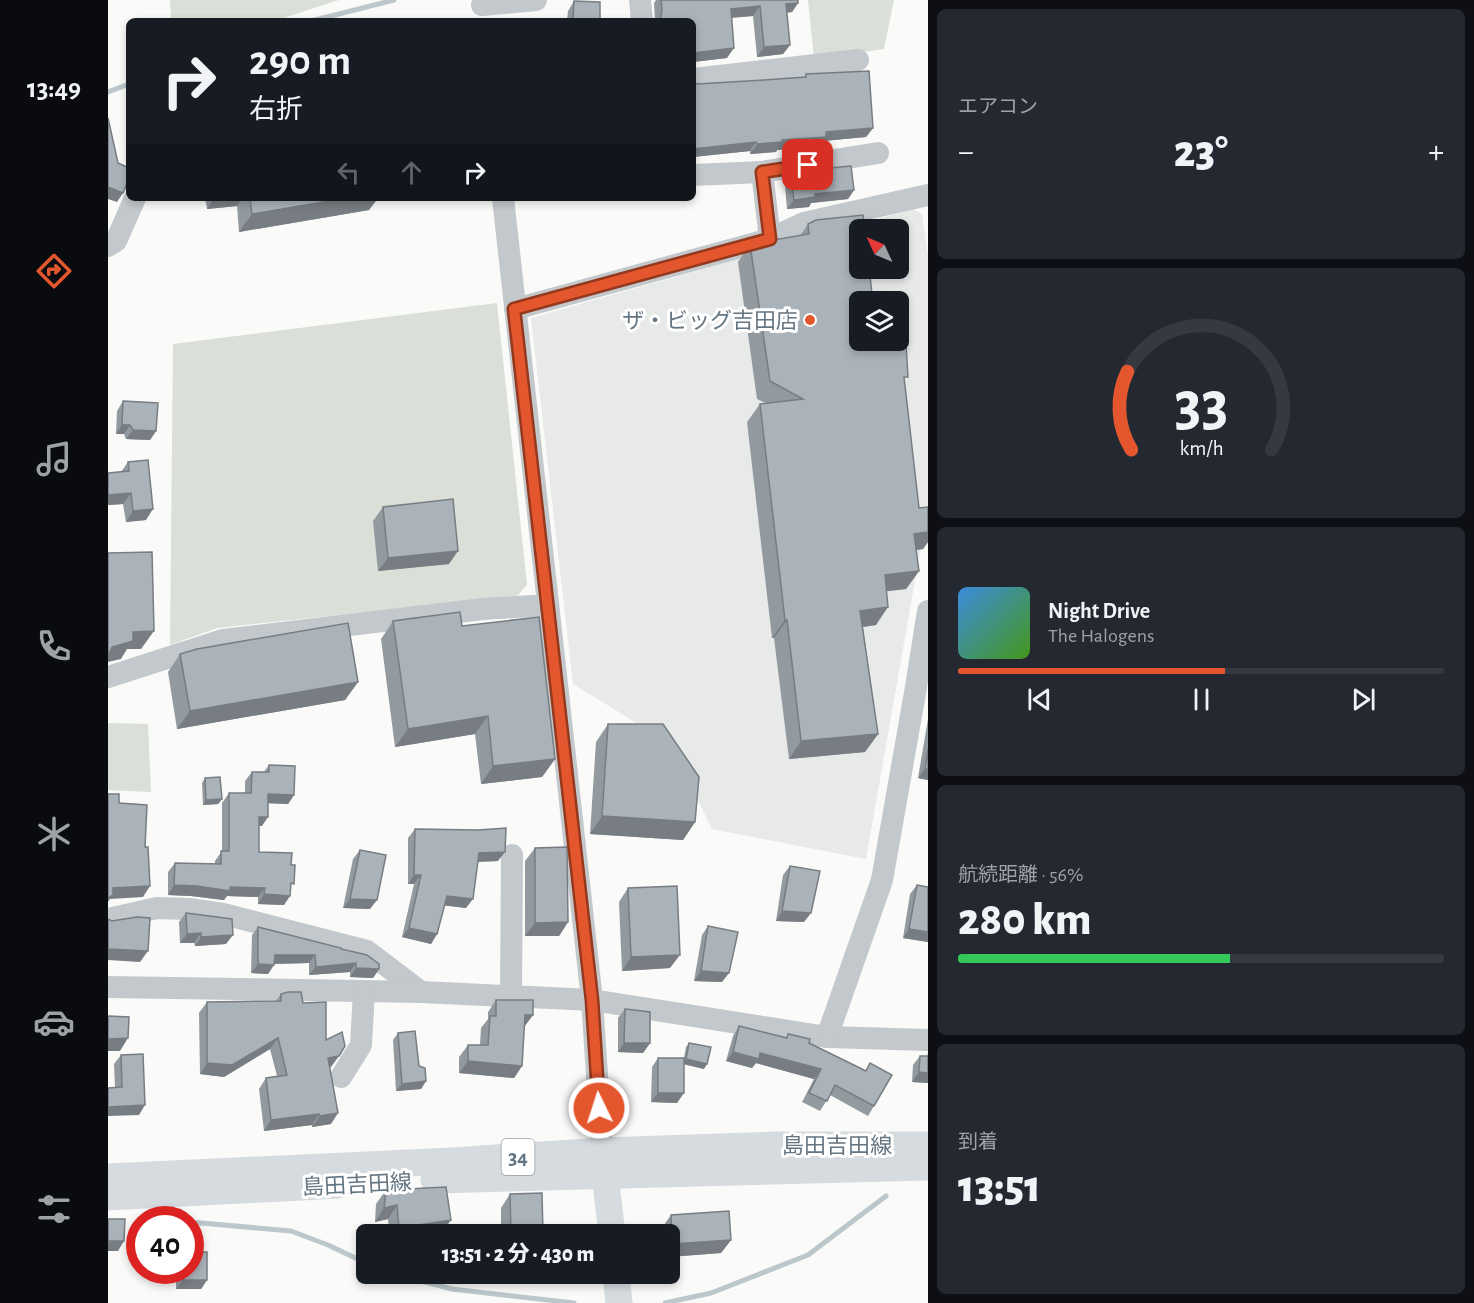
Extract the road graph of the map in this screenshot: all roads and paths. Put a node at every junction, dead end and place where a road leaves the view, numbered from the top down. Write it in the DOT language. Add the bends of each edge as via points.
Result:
graph roads {
  1 [pos="536,0"];
  2 [pos="640,0"];
  3 [pos="482,9"];
  4 [pos="642,18"];
  5 [pos="858,60"];
  6 [pos="696,79"];
  7 [pos="878,153"];
  8 [pos="762,172"];
  9 [pos="696,175"];
  10 [pos="928,195"];
  11 [pos="134,201"];
  12 [pos="503,201"];
  13 [pos="770,239"];
  14 [pos="108,246"];
  15 [pos="514,309"];
  16 [pos="548,606"];
  17 [pos="928,611"];
  18 [pos="108,677"];
  19 [pos="512,855"];
  20 [pos="108,919"];
  21 [pos="108,987"];
  22 [pos="364,991"];
  23 [pos="421,992"];
  24 [pos="512,996"];
  25 [pos="592,1000"];
  26 [pos="827,1037"];
  27 [pos="928,1040"];
  28 [pos="341,1077"];
  29 [pos="928,1145"];
  30 [pos="604,1164"];
  31 [pos="928,1167"];
  32 [pos="108,1177"];
  33 [pos="108,1197"];
  34 [pos="611,1224"];
  1 -- 3 [label="street"];
  2 -- 4 [label="street"];
  5 -- 6 [label="street"];
  7 -- 8 [label="street"];
  8 -- 9 [label="street"];
  8 -- 13 [label="street"];
  10 -- 13 [label="street" via="804,224"];
  11 -- 14 [label="street" via="116,241"];
  12 -- 15 [label="street"];
  13 -- 15 [label="street"];
  15 -- 16 [label="street"];
  16 -- 18 [label="street" via="483,609 223,640"];
  16 -- 25 [label="street"];
  17 -- 26 [label="street" via="882,880"];
  19 -- 24 [label="street"];
  20 -- 23 [label="street" via="157,908 223,914 367,951"];
  21 -- 22 [label="street"];
  22 -- 23 [label="street"];
  22 -- 28 [label="street" via="361,1045"];
  23 -- 24 [label="street"];
  24 -- 25 [label="street"];
  25 -- 26 [label="street"];
  25 -- 30 [label="street"];
  26 -- 27 [label="street"];
  29 -- 30 [label="main road, 島田吉田線 / 34" via="777,1145"];
  30 -- 31 [label="main road, 島田吉田線 / 34"];
  30 -- 32 [label="main road, 島田吉田線 / 34" via="451,1161"];
  30 -- 33 [label="main road, 島田吉田線 / 34" via="453,1179"];
  30 -- 34 [label="main road"];
}
